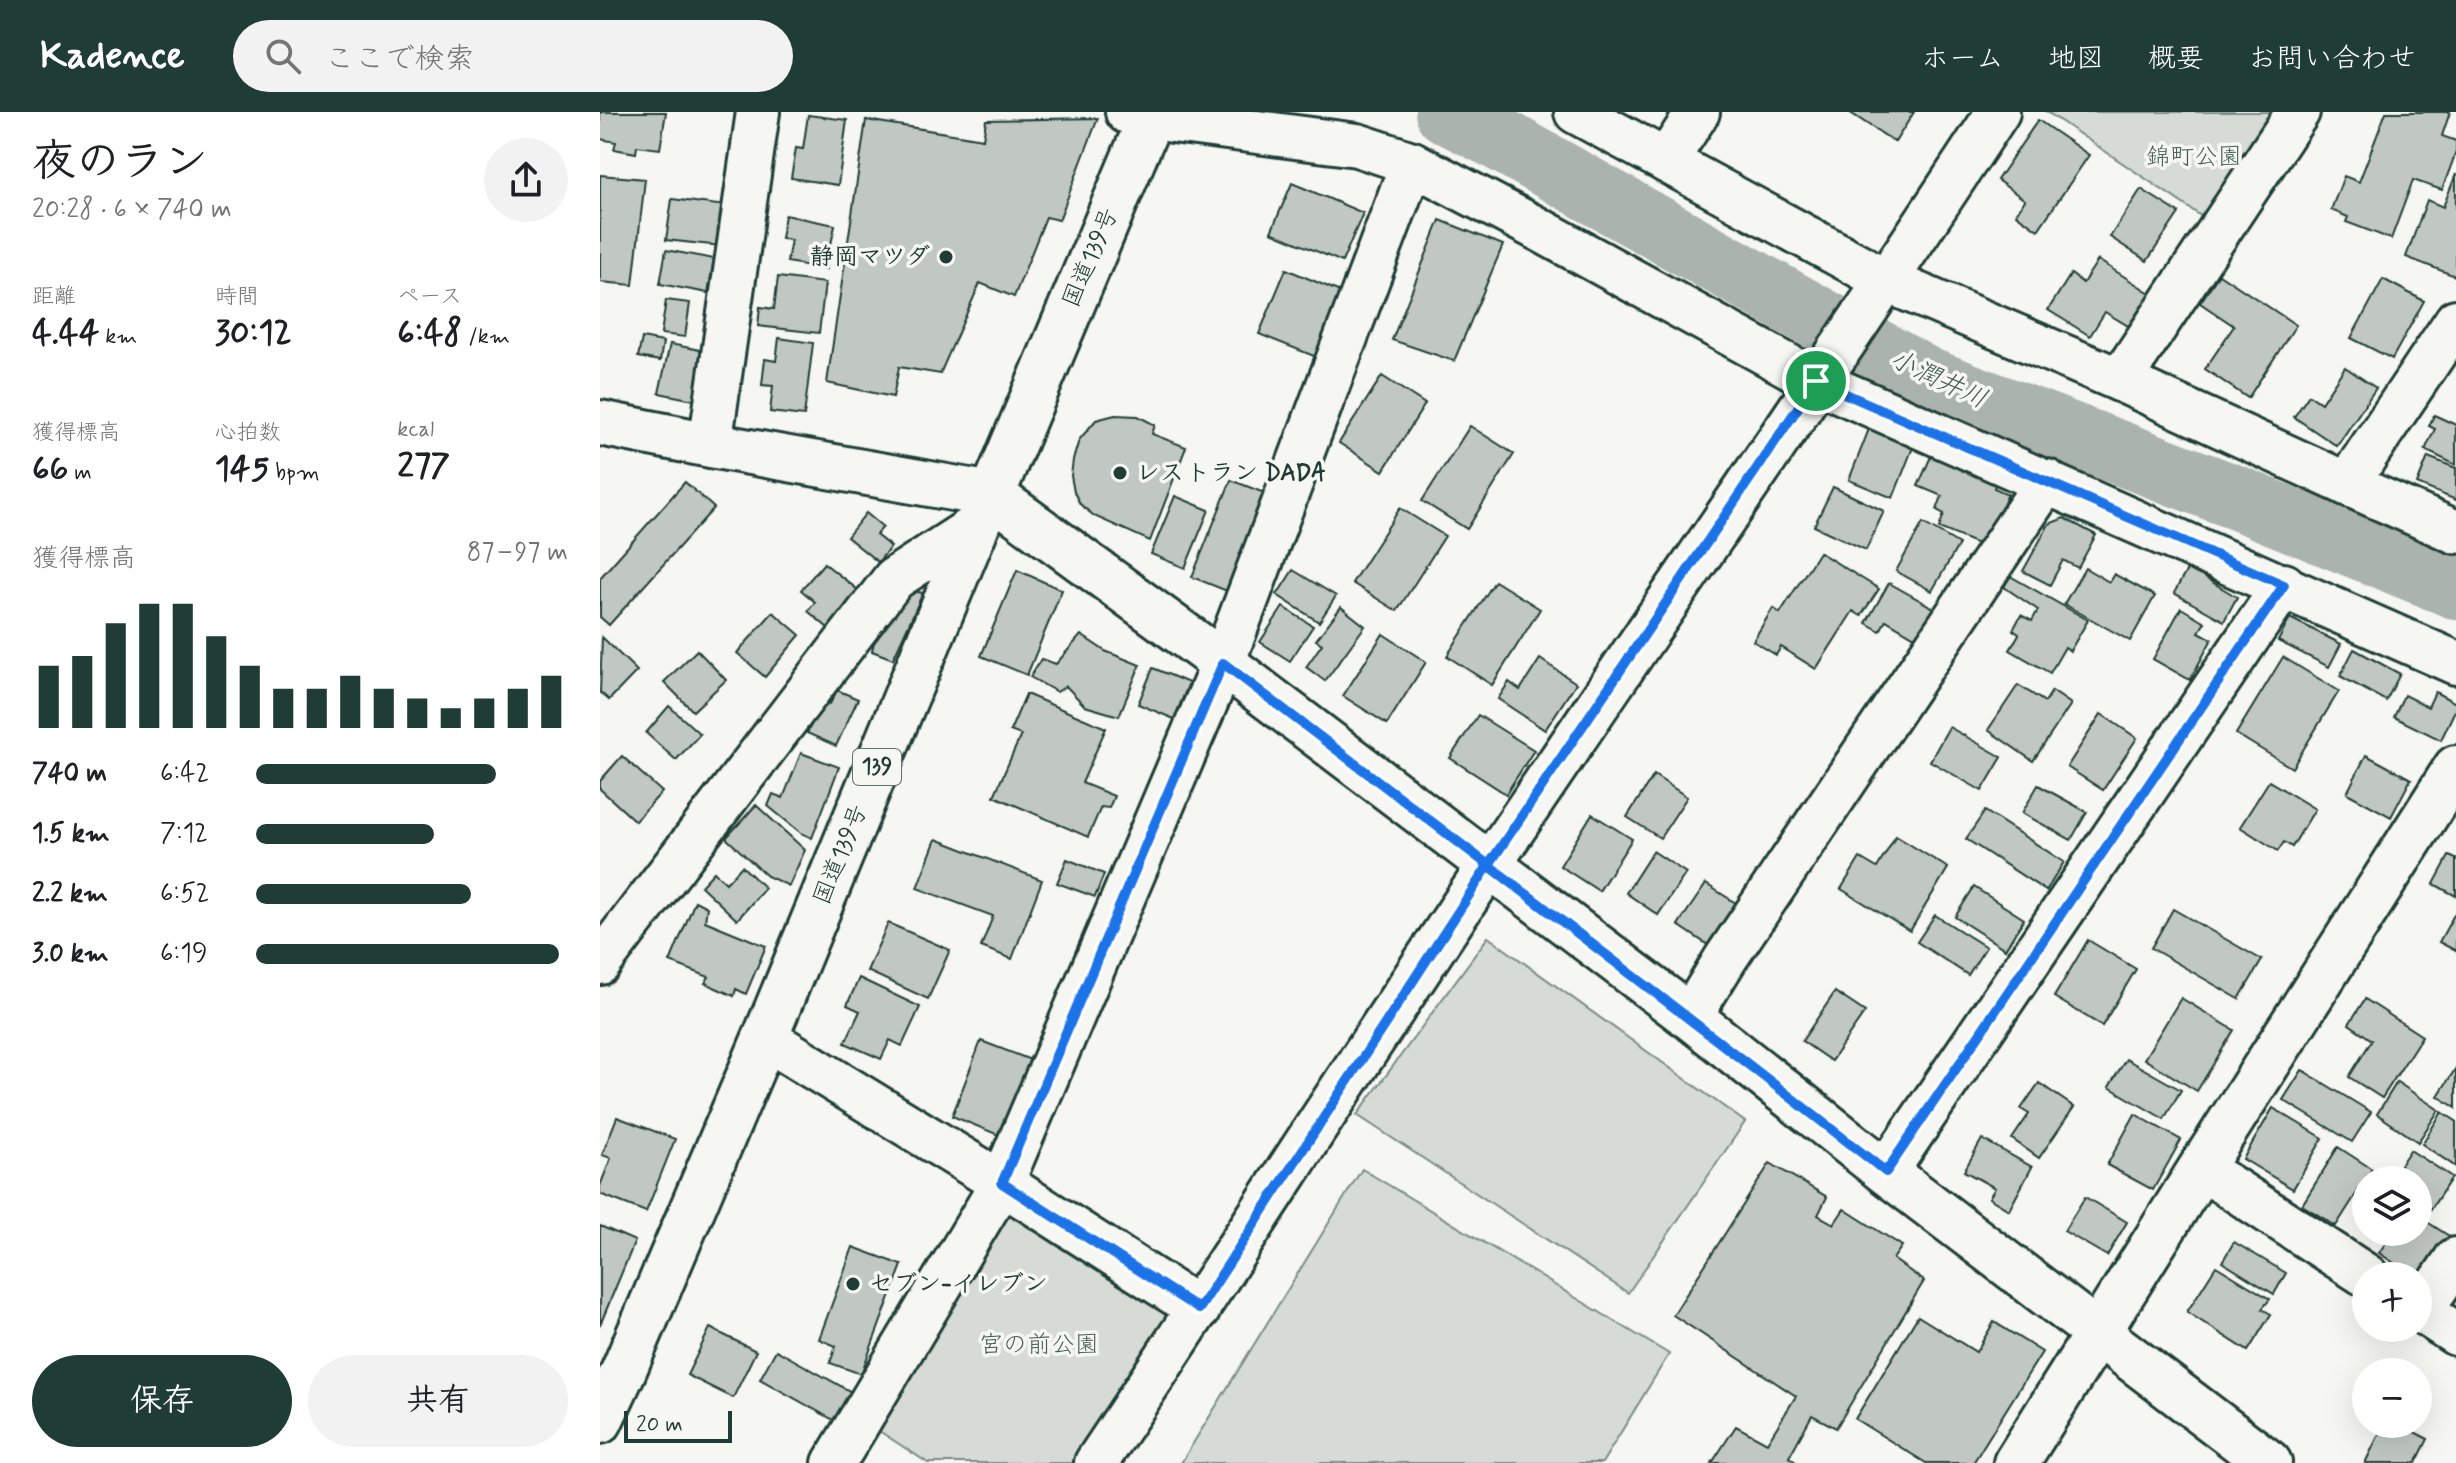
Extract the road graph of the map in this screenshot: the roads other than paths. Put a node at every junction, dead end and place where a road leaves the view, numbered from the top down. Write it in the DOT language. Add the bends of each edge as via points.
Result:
graph roads {
  1 [pos="758,112"];
  2 [pos="1576,112"];
  3 [pos="1698,112"];
  4 [pos="1998,112"];
  5 [pos="2298,112"];
  6 [pos="1143,114"];
  7 [pos="1666,161"];
  8 [pos="1412,163"];
  9 [pos="1887,281"];
  10 [pos="2456,321"];
  11 [pos="2120,380"];
  12 [pos="1816,381"];
  13 [pos="603,428"];
  14 [pos="710,445"];
  15 [pos="2047,481"];
  16 [pos="2347,484"];
  17 [pos="984,510"];
  18 [pos="2456,532"];
  19 [pos="2284,585"];
  20 [pos="1223,663"];
  21 [pos="2456,663"];
  22 [pos="2456,768"];
  23 [pos="1488,866"];
  24 [pos="600,963"];
  25 [pos="1690,1017"];
  26 [pos="765,1038"];
  27 [pos="2201,1168"];
  28 [pos="1886,1172"];
  29 [pos="1002,1183"];
  30 [pos="2456,1259"];
  31 [pos="2352,1266"];
  32 [pos="2432,1293"];
  33 [pos="1199,1309"];
  34 [pos="2432,1318"];
  35 [pos="2097,1332"];
  36 [pos="2456,1334"];
  37 [pos="600,1421"];
  38 [pos="834,1463"];
  39 [pos="1096,1463"];
  40 [pos="2016,1463"];
  41 [pos="2269,1463"];
  1 -- 14 [label="street"];
  2 -- 7 [label="street"];
  3 -- 7 [label="street"];
  4 -- 9 [label="street"];
  5 -- 11 [label="street"];
  6 -- 8 [label="street" via="1357,145"];
  6 -- 17 [label="main road, 国道139号 / 139"];
  7 -- 9 [label="street"];
  8 -- 12 [label="street"];
  8 -- 20 [label="street"];
  9 -- 11 [label="street"];
  9 -- 12 [label="street"];
  10 -- 16 [label="street"];
  11 -- 16 [label="street"];
  12 -- 15 [label="street"];
  12 -- 23 [label="street"];
  13 -- 14 [label="main road"];
  14 -- 17 [label="main road"];
  15 -- 19 [label="street"];
  15 -- 25 [label="street"];
  16 -- 18 [label="street"];
  17 -- 20 [label="main road"];
  17 -- 24 [label="street" via="894,579"];
  17 -- 26 [label="main road, 国道139号 / 139"];
  19 -- 21 [label="street"];
  19 -- 28 [label="street"];
  20 -- 23 [label="main road"];
  20 -- 29 [label="street"];
  22 -- 27 [label="main road"];
  23 -- 25 [label="main road"];
  23 -- 33 [label="street"];
  25 -- 28 [label="main road"];
  26 -- 29 [label="street"];
  26 -- 37 [label="main road, 国道139号 / 139"];
  27 -- 31 [label="street"];
  27 -- 35 [label="main road"];
  28 -- 35 [label="main road"];
  29 -- 33 [label="street"];
  29 -- 38 [label="street"];
  30 -- 32 [label="street"];
  33 -- 39 [label="street"];
  34 -- 36 [label="street"];
  35 -- 40 [label="main road"];
  35 -- 41 [label="main road"];
}
